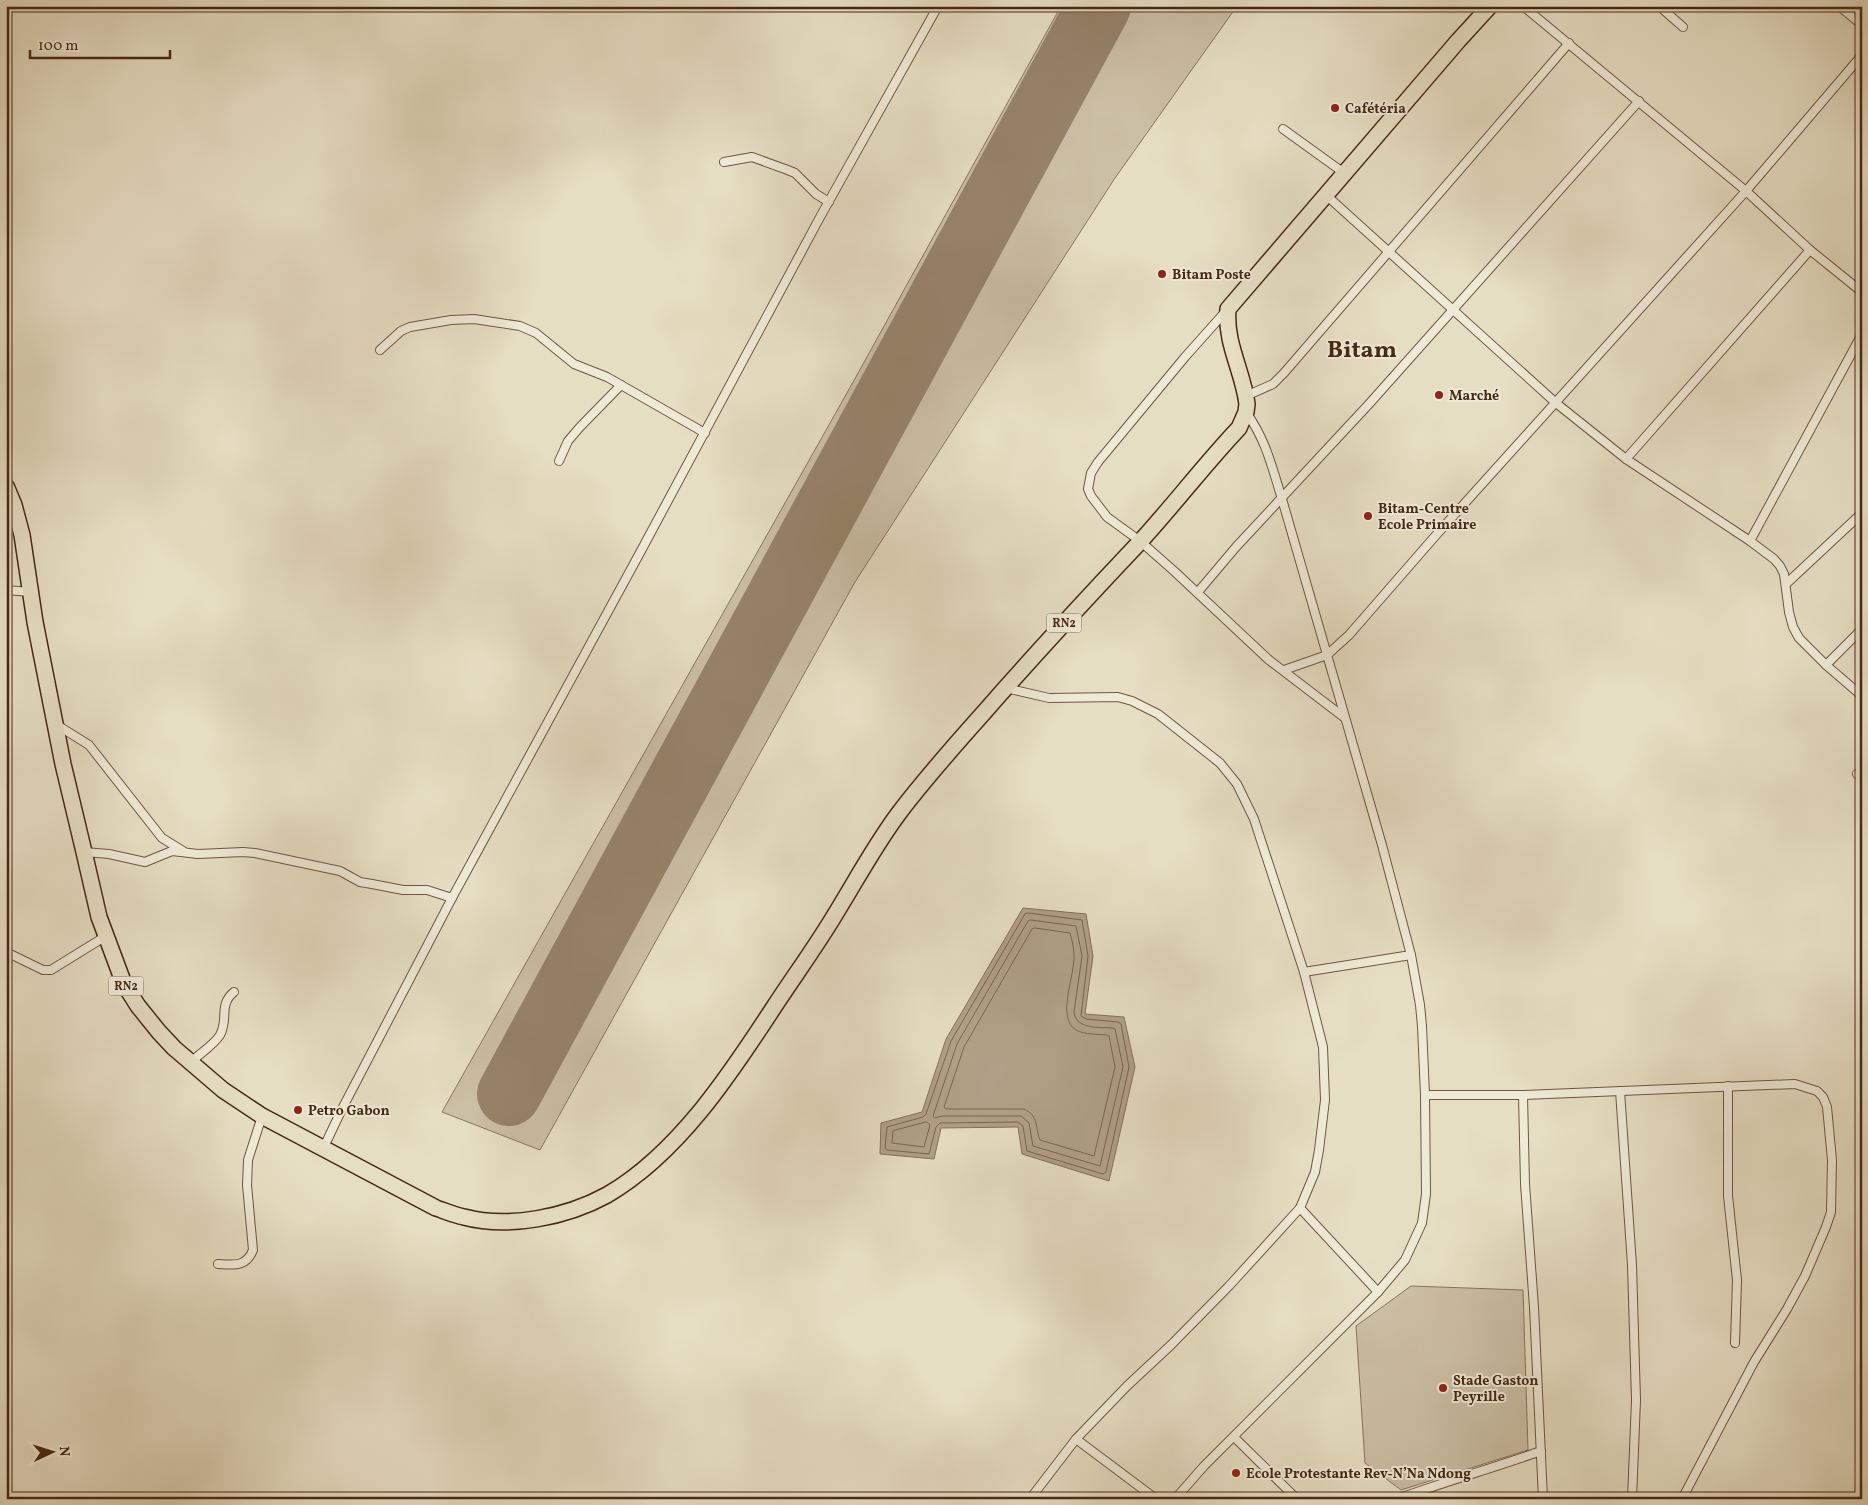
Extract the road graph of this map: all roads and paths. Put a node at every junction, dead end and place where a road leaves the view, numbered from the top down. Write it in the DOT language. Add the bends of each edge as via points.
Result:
graph roads {
  1 [pos="938,6"];
  2 [pos="1490,6"];
  3 [pos="1523,6"];
  4 [pos="1659,6"];
  5 [pos="1839,6"];
  6 [pos="1862,25"];
  7 [pos="1683,27"];
  8 [pos="1569,44"];
  9 [pos="1862,55"];
  10 [pos="1639,101"];
  11 [pos="1283,129"];
  12 [pos="724,162"];
  13 [pos="1344,173"];
  14 [pos="1746,191"];
  15 [pos="1326,195"];
  16 [pos="829,202"];
  17 [pos="1810,250"];
  18 [pos="1388,252"];
  19 [pos="1862,292"];
  20 [pos="1228,309"];
  21 [pos="1454,309"];
  22 [pos="1862,334"];
  23 [pos="380,350"];
  24 [pos="621,385"];
  25 [pos="1246,396"];
  26 [pos="1556,403"];
  27 [pos="1246,412"];
  28 [pos="705,433"];
  29 [pos="1626,459"];
  30 [pos="559,461"];
  31 [pos="6,486"];
  32 [pos="1282,499"];
  33 [pos="1862,513"];
  34 [pos="1140,541"];
  35 [pos="1750,541"];
  36 [pos="1786,584"];
  37 [pos="6,590"];
  38 [pos="30,592"];
  39 [pos="1198,592"];
  40 [pos="1862,629"];
  41 [pos="1327,655"];
  42 [pos="1826,665"];
  43 [pos="1284,670"];
  44 [pos="1006,688"];
  45 [pos="1862,696"];
  46 [pos="1345,718"];
  47 [pos="55,724"];
  48 [pos="184,851"];
  49 [pos="84,852"];
  50 [pos="452,898"];
  51 [pos="106,936"];
  52 [pos="6,952"];
  53 [pos="1410,955"];
  54 [pos="1304,972"];
  55 [pos="234,992"];
  56 [pos="190,1062"];
  57 [pos="1728,1086"];
  58 [pos="1620,1091"];
  59 [pos="1425,1095"];
  60 [pos="1523,1095"];
  61 [pos="262,1116"];
  62 [pos="323,1149"];
  63 [pos="1300,1208"];
  64 [pos="218,1264"];
  65 [pos="1378,1292"];
  66 [pos="1735,1343"];
  67 [pos="1234,1436"];
  68 [pos="1076,1439"];
  69 [pos="1541,1452"];
  70 [pos="1030,1499"];
  71 [pos="1156,1499"];
  72 [pos="1174,1499"];
  73 [pos="1297,1499"];
  74 [pos="1397,1499"];
  75 [pos="1543,1499"];
  76 [pos="1632,1499"];
  77 [pos="1682,1499"];
  1 -- 16 [label="street"];
  2 -- 13 [label="highway"];
  3 -- 8 [label="street"];
  4 -- 7 [label="street"];
  5 -- 6 [label="street"];
  8 -- 10 [label="street"];
  8 -- 18 [label="street"];
  9 -- 14 [label="street"];
  10 -- 14 [label="street"];
  10 -- 21 [label="street"];
  11 -- 13 [label="street"];
  12 -- 16 [label="street" via="752,157 785,169 795,173"];
  13 -- 15 [label="highway"];
  14 -- 17 [label="street"];
  14 -- 26 [label="street"];
  15 -- 18 [label="street"];
  15 -- 20 [label="highway"];
  16 -- 28 [label="street"];
  17 -- 19 [label="street"];
  17 -- 29 [label="street"];
  18 -- 21 [label="street"];
  18 -- 25 [label="street" via="1284,374 1273,384"];
  20 -- 25 [label="highway, RN2" via="1226,324"];
  20 -- 34 [label="street" via="1118,436 1091,473 1088,489 1091,496 1108,517"];
  21 -- 26 [label="street"];
  21 -- 32 [label="street"];
  22 -- 35 [label="street"];
  23 -- 24 [label="street" via="410,327 451,320 501,322 530,330 574,364"];
  24 -- 28 [label="street"];
  24 -- 30 [label="street" via="568,441"];
  25 -- 27 [label="highway, RN2"];
  26 -- 29 [label="street"];
  26 -- 41 [label="street"];
  27 -- 32 [label="street" via="1265,444"];
  27 -- 34 [label="highway, RN2" via="1239,428"];
  28 -- 50 [label="street"];
  29 -- 35 [label="street"];
  31 -- 38 [label="highway, RN2" via="22,535"];
  32 -- 39 [label="street"];
  32 -- 41 [label="street"];
  33 -- 36 [label="street"];
  34 -- 39 [label="street"];
  34 -- 44 [label="highway, RN2"];
  35 -- 36 [label="street" via="1780,566"];
  36 -- 42 [label="street" via="1793,626 1799,638"];
  37 -- 38 [label="street"];
  38 -- 47 [label="highway, RN2"];
  39 -- 43 [label="street" via="1243,637"];
  40 -- 42 [label="street"];
  41 -- 43 [label="street"];
  41 -- 46 [label="street"];
  42 -- 45 [label="street"];
  43 -- 46 [label="street"];
  44 -- 54 [label="street" via="1049,698 1118,697 1132,701 1158,714 1220,762 1254,819"];
  44 -- 62 [label="highway, RN2" via="938,764 876,844 837,912 742,1058 708,1103 639,1172 608,1194 562,1214 539,1218 504,1221 465,1218 436,1208"];
  46 -- 53 [label="street"];
  47 -- 48 [label="street" via="89,745 162,838"];
  47 -- 49 [label="highway, RN2"];
  48 -- 49 [label="street" via="172,851 145,862"];
  48 -- 50 [label="street" via="198,854 255,853 340,871 360,882 403,890 426,890"];
  49 -- 51 [label="highway, RN2"];
  50 -- 62 [label="street"];
  51 -- 52 [label="street" via="51,970 43,970"];
  51 -- 56 [label="highway, RN2" via="124,984 138,1006"];
  53 -- 54 [label="street"];
  53 -- 59 [label="street" via="1420,1005"];
  54 -- 63 [label="street" via="1324,1047 1325,1100 1315,1172"];
  55 -- 56 [label="street" via="227,997 219,1037"];
  56 -- 61 [label="highway, RN2" via="223,1090"];
  57 -- 58 [label="street"];
  57 -- 66 [label="street" via="1728,1196 1737,1280"];
  57 -- 77 [label="street" via="1795,1084 1817,1091 1823,1097 1832,1160 1830,1212 1805,1276 1754,1362"];
  58 -- 60 [label="street"];
  58 -- 76 [label="street" via="1632,1265 1636,1400"];
  59 -- 60 [label="street"];
  59 -- 65 [label="street" via="1426,1194 1422,1222 1405,1260"];
  60 -- 69 [label="street"];
  61 -- 62 [label="highway, RN2"];
  61 -- 64 [label="street" via="248,1160 253,1250 244,1263"];
  63 -- 65 [label="street"];
  63 -- 68 [label="street" via="1229,1286"];
  65 -- 67 [label="street"];
  67 -- 72 [label="street"];
  67 -- 73 [label="street"];
  68 -- 70 [label="street"];
  68 -- 71 [label="street"];
  69 -- 74 [label="street"];
  69 -- 75 [label="street"];
}
